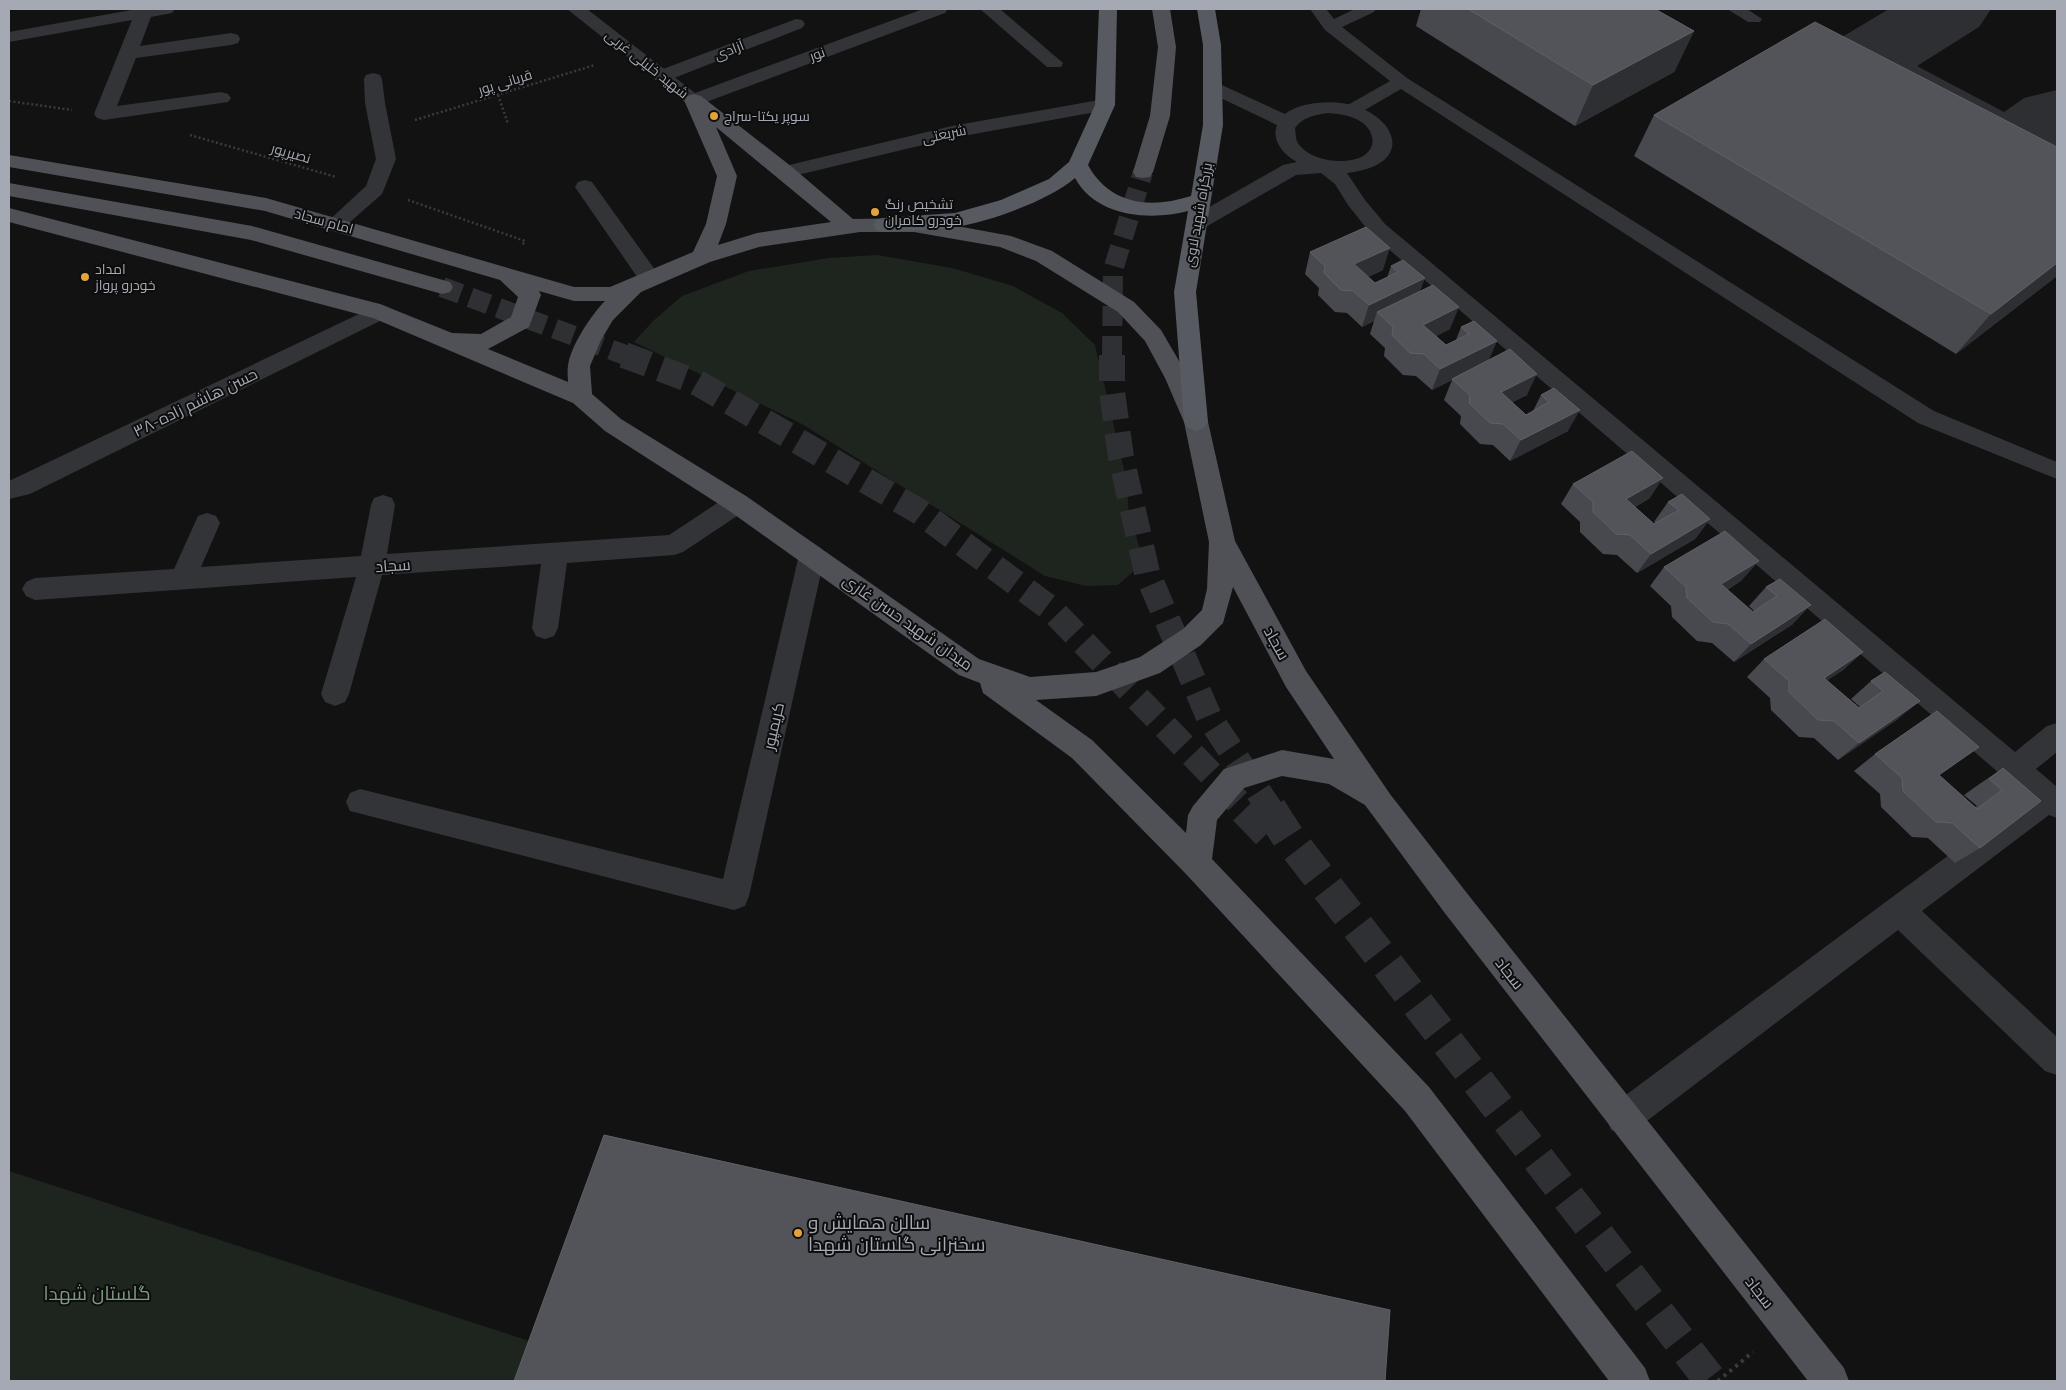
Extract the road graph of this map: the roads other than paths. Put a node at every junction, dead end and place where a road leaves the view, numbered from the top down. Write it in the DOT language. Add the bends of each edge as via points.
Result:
graph roads {
  1 [pos="166,9"];
  2 [pos="576,9"];
  3 [pos="939,9"];
  4 [pos="989,9"];
  5 [pos="1108,9"];
  6 [pos="1161,9"];
  7 [pos="1206,9"];
  8 [pos="1318,9"];
  9 [pos="1368,9"];
  10 [pos="1735,9"];
  11 [pos="144,13"];
  12 [pos="84,16"];
  13 [pos="1754,19"];
  14 [pos="796,24"];
  15 [pos="1331,26"];
  16 [pos="9,37"];
  17 [pos="231,39"];
  18 [pos="128,53"];
  19 [pos="1054,63"];
  20 [pos="662,76"];
  21 [pos="374,80"];
  22 [pos="1401,82"];
  23 [pos="1213,87"];
  24 [pos="221,98"];
  25 [pos="694,100"];
  26 [pos="1105,105"];
  27 [pos="1352,110"];
  28 [pos="1288,123"];
  29 [pos="9,160"];
  30 [pos="1078,165"];
  31 [pos="1323,165"];
  32 [pos="785,172"];
  33 [pos="1143,172"];
  34 [pos="585,187"];
  35 [pos="9,189"];
  36 [pos="1201,200"];
  37 [pos="9,215"];
  38 [pos="1197,223"];
  39 [pos="335,224"];
  40 [pos="883,225"];
  41 [pos="849,227"];
  42 [pos="702,257"];
  43 [pos="508,276"];
  44 [pos="641,283"];
  45 [pos="442,287"];
  46 [pos="380,312"];
  47 [pos="444,341"];
  48 [pos="581,397"];
  49 [pos="1196,422"];
  50 [pos="2057,471"];
  51 [pos="9,490"];
  52 [pos="737,503"];
  53 [pos="383,505"];
  54 [pos="207,523"];
  55 [pos="1222,542"];
  56 [pos="555,553"];
  57 [pos="812,555"];
  58 [pos="372,566"];
  59 [pos="183,579"];
  60 [pos="35,589"];
  61 [pos="545,628"];
  62 [pos="969,668"];
  63 [pos="335,694"];
  64 [pos="2057,735"];
  65 [pos="2015,769"];
  66 [pos="2053,801"];
  67 [pos="360,802"];
  68 [pos="1380,803"];
  69 [pos="1197,864"];
  70 [pos="1899,910"];
  71 [pos="2057,1059"];
  72 [pos="1623,1118"];
  73 [pos="1632,1381"];
  74 [pos="1831,1381"];
  1 -- 11 [label="street"];
  2 -- 20 [label="street, شهید خلیلی غربی"];
  3 -- 25 [label="street, نور"];
  4 -- 19 [label="street"];
  5 -- 26 [label="highway"];
  6 -- 33 [label="main road" via="1168,47 1161,106"];
  7 -- 23 [label="highway, بزرگراه شهید لاوی" via="1212,45"];
  8 -- 15 [label="lane"];
  9 -- 15 [label="lane"];
  10 -- 13 [label="lane"];
  11 -- 12 [label="street"];
  11 -- 18 [label="street"];
  12 -- 16 [label="street"];
  14 -- 20 [label="street, آزادی"];
  15 -- 22 [label="lane"];
  17 -- 18 [label="street"];
  18 -- 24 [label="street" via="104,114"];
  20 -- 25 [label="street, شهید خلیلی غربی"];
  21 -- 39 [label="street" via="386,160 375,189"];
  22 -- 27 [label="lane"];
  22 -- 50 [label="lane" via="1926,417"];
  23 -- 28 [label="street"];
  23 -- 36 [label="highway, بزرگراه شهید لاوی" via="1213,125"];
  25 -- 32 [label="main road"];
  25 -- 42 [label="main road" via="727,176 716,224"];
  26 -- 30 [label="highway"];
  26 -- 32 [label="street, شریعتی" via="952,132"];
  27 -- 28 [label="street" via="1321,107 1295,115"];
  27 -- 31 [label="street" via="1376,125 1384,144 1370,161 1356,166"];
  28 -- 31 [label="street" via="1285,133 1295,152"];
  29 -- 39 [label="main road, امام سجاد" via="266,205"];
  30 -- 36 [label="highway" via="1092,190 1124,206 1164,210"];
  30 -- 40 [label="highway" via="1056,184 1008,205 956,220"];
  31 -- 38 [label="street" via="1290,170"];
  31 -- 65 [label="street" via="1340,176 1378,228"];
  32 -- 41 [label="main road"];
  34 -- 44 [label="street"];
  35 -- 45 [label="main road" via="252,233"];
  36 -- 38 [label="highway, بزرگراه شهید لاوی"];
  37 -- 46 [label="main road"];
  38 -- 49 [label="highway, بزرگراه شهید لاوی" via="1185,292"];
  39 -- 43 [label="main road, امام سجاد"];
  40 -- 41 [label="main road, میدان شهید حسن غازی"];
  40 -- 49 [label="main road, میدان شهید حسن غازی" via="914,225 1004,241 1044,256 1126,307 1154,336"];
  41 -- 42 [label="main road, میدان شهید حسن غازی" via="757,240"];
  42 -- 44 [label="main road, میدان شهید حسن غازی"];
  43 -- 44 [label="main road, امام سجاد" via="574,294 610,294"];
  43 -- 47 [label="main road" via="530,295 521,322 484,342"];
  44 -- 48 [label="main road, میدان شهید حسن غازی" via="606,315 590,339 579,366"];
  46 -- 47 [label="main road"];
  46 -- 51 [label="street, ۳۸-حسن هاشم زاده"];
  47 -- 48 [label="main road"];
  48 -- 52 [label="main road, میدان شهید حسن غازی" via="613,424"];
  49 -- 55 [label="main road, میدان شهید حسن غازی"];
  52 -- 56 [label="street, سجاد" via="674,545"];
  52 -- 57 [label="main road, میدان شهید حسن غازی"];
  53 -- 58 [label="street"];
  54 -- 59 [label="street"];
  55 -- 62 [label="main road, میدان شهید حسن غازی" via="1220,589 1214,615 1192,637 1150,665 1096,684 1030,689"];
  55 -- 68 [label="main road, سجاد" via="1296,679"];
  56 -- 58 [label="street, سجاد"];
  56 -- 61 [label="street"];
  57 -- 62 [label="main road, میدان شهید حسن غازی"];
  57 -- 67 [label="street, کریمپور" via="734,896"];
  58 -- 59 [label="street, سجاد"];
  58 -- 63 [label="street"];
  59 -- 60 [label="street, سجاد"];
  62 -- 69 [label="main road" via="1082,750"];
  64 -- 65 [label="street"];
  65 -- 66 [label="street"];
  66 -- 70 [label="street"];
  68 -- 69 [label="main road" via="1335,772 1282,763 1234,778 1203,815"];
  68 -- 72 [label="main road, سجاد"];
  69 -- 73 [label="main road" via="1417,1099"];
  70 -- 71 [label="street"];
  70 -- 72 [label="street"];
  72 -- 74 [label="main road, سجاد"];
}
